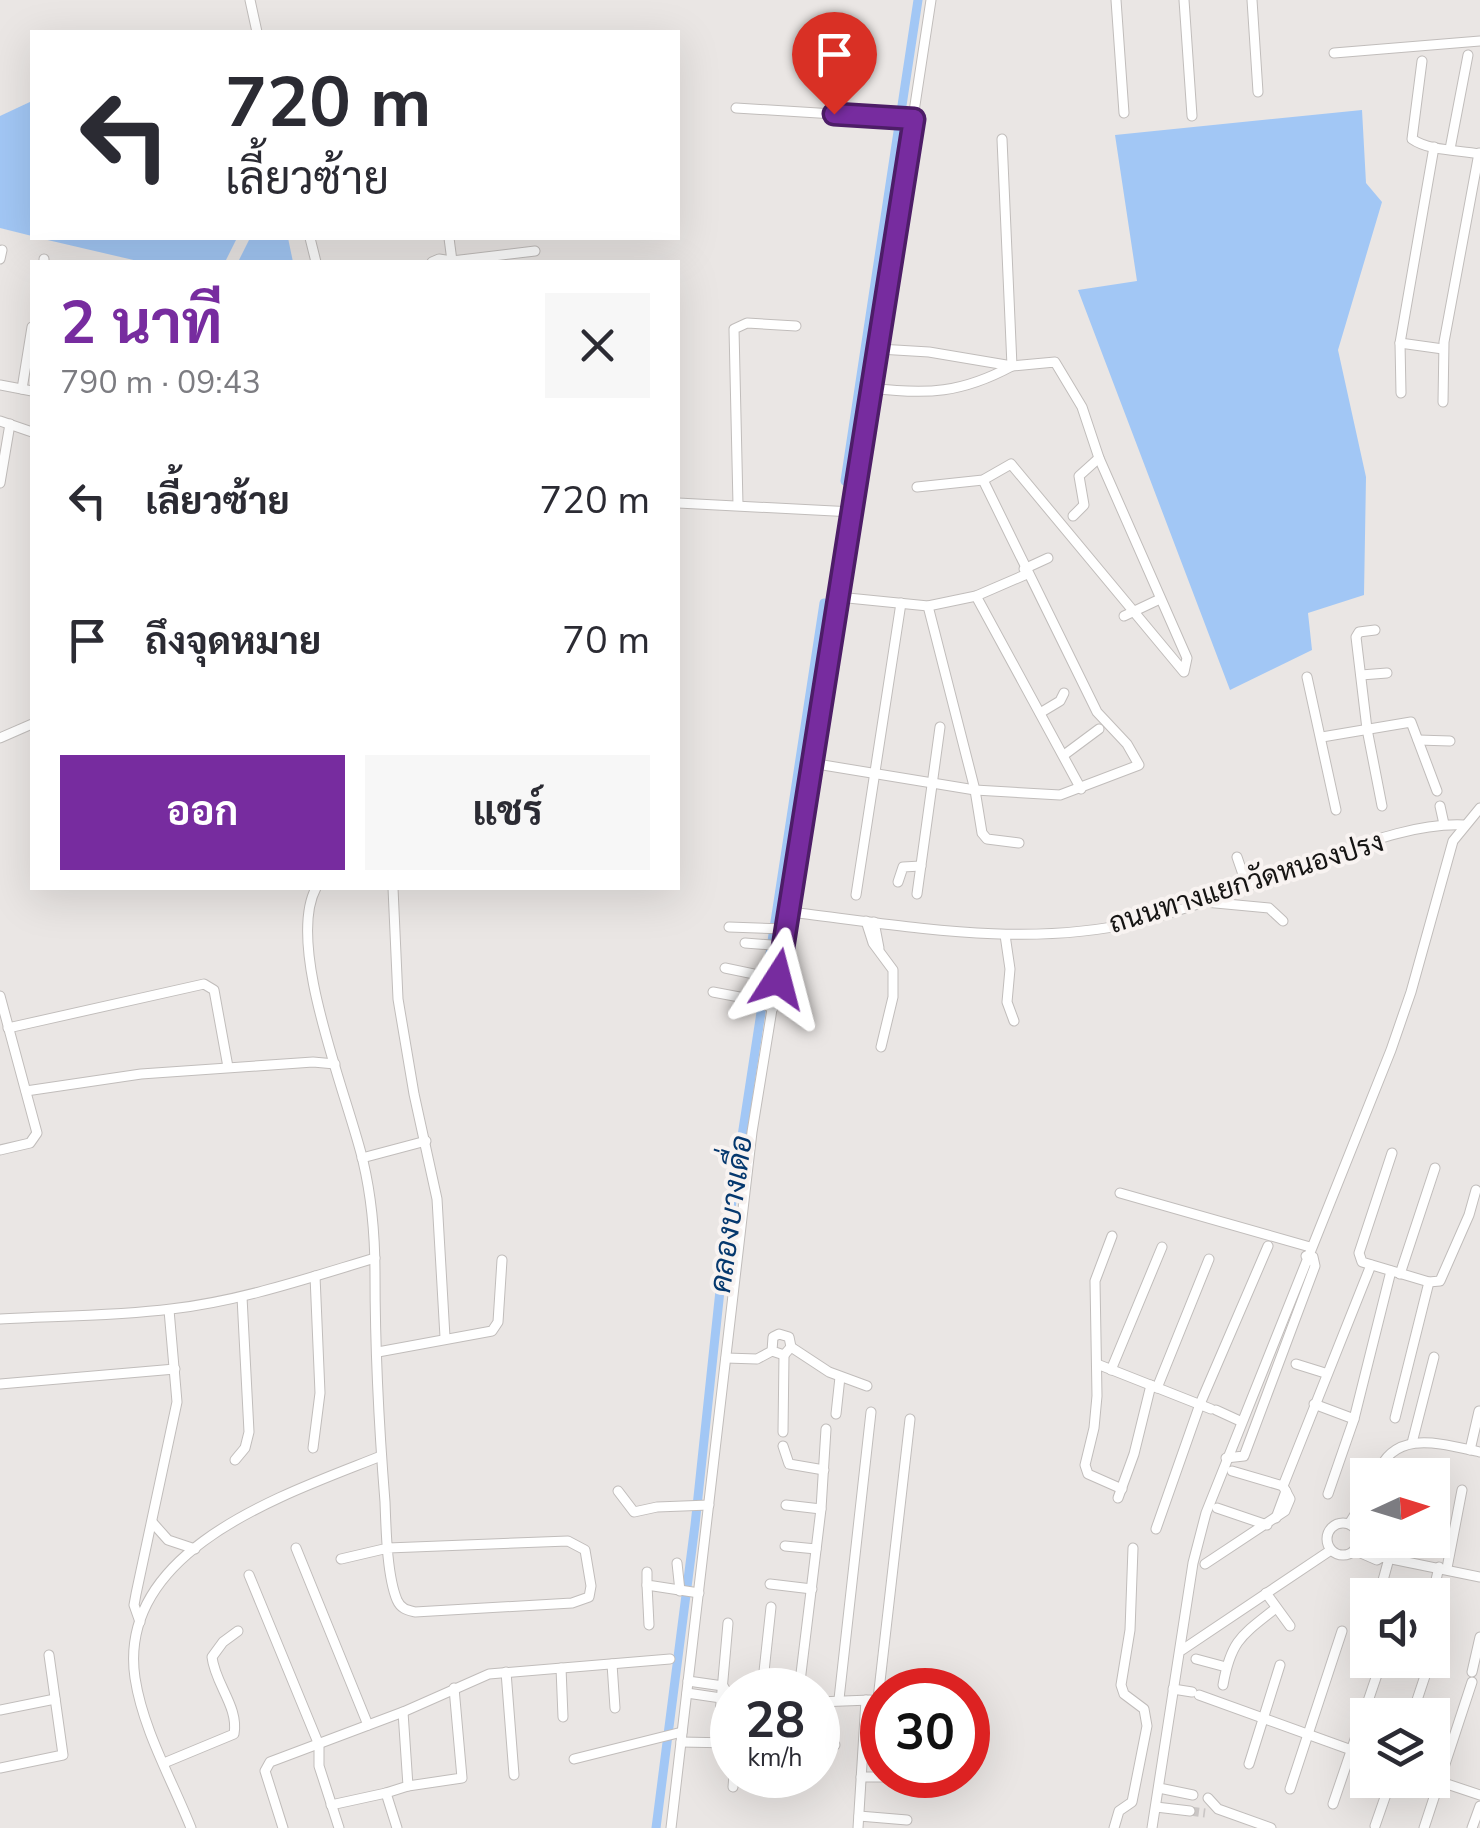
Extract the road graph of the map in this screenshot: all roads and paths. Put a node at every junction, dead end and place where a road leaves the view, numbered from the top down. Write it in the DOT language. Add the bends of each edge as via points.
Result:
graph roads {
  1 [pos="250,0"];
  2 [pos="931,0"];
  3 [pos="1116,0"];
  4 [pos="1184,0"];
  5 [pos="1252,0"];
  6 [pos="257,30"];
  7 [pos="1480,41"];
  8 [pos="1334,53"];
  9 [pos="1468,55"];
  10 [pos="1422,60"];
  11 [pos="1258,92"];
  12 [pos="736,108"];
  13 [pos="1124,114"];
  14 [pos="1192,116"];
  15 [pos="909,119"];
  16 [pos="1002,139"];
  17 [pos="1434,147"];
  18 [pos="1450,150"];
  19 [pos="1479,153"];
  20 [pos="536,251"];
  21 [pos="475,260"];
  22 [pos="796,326"];
  23 [pos="1400,343"];
  24 [pos="878,348"];
  25 [pos="1443,349"];
  26 [pos="30,353"];
  27 [pos="1012,366"];
  28 [pos="0,385"];
  29 [pos="872,388"];
  30 [pos="27,390"];
  31 [pos="1401,393"];
  32 [pos="1443,402"];
  33 [pos="5,423"];
  34 [pos="30,431"];
  35 [pos="1099,458"];
  36 [pos="983,480"];
  37 [pos="0,483"];
  38 [pos="917,486"];
  39 [pos="680,502"];
  40 [pos="738,506"];
  41 [pos="853,512"];
  42 [pos="1073,516"];
  43 [pos="1048,558"];
  44 [pos="1026,571"];
  45 [pos="838,596"];
  46 [pos="976,596"];
  47 [pos="1160,599"];
  48 [pos="901,603"];
  49 [pos="928,606"];
  50 [pos="1129,614"];
  51 [pos="1375,630"];
  52 [pos="1387,673"];
  53 [pos="1361,675"];
  54 [pos="1307,677"];
  55 [pos="1064,693"];
  56 [pos="1040,713"];
  57 [pos="30,725"];
  58 [pos="940,728"];
  59 [pos="1099,729"];
  60 [pos="1367,729"];
  61 [pos="1322,737"];
  62 [pos="0,738"];
  63 [pos="1418,740"];
  64 [pos="1450,741"];
  65 [pos="1064,756"];
  66 [pos="811,763"];
  67 [pos="875,773"];
  68 [pos="932,783"];
  69 [pos="1082,788"];
  70 [pos="975,790"];
  71 [pos="1437,791"];
  72 [pos="1382,806"];
  73 [pos="1480,808"];
  74 [pos="1336,810"];
  75 [pos="1466,823"];
  76 [pos="1480,824"];
  77 [pos="1019,843"];
  78 [pos="1237,857"];
  79 [pos="921,866"];
  80 [pos="1244,878"];
  81 [pos="898,882"];
  82 [pos="315,890"];
  83 [pos="393,890"];
  84 [pos="917,894"];
  85 [pos="856,895"];
  86 [pos="1202,902"];
  87 [pos="789,912"];
  88 [pos="870,921"];
  89 [pos="1283,921"];
  90 [pos="729,928"];
  91 [pos="779,929"];
  92 [pos="1005,935"];
  93 [pos="745,943"];
  94 [pos="777,946"];
  95 [pos="725,968"];
  96 [pos="771,978"];
  97 [pos="714,992"];
  98 [pos="0,996"];
  99 [pos="767,1006"];
  100 [pos="1014,1021"];
  101 [pos="8,1028"];
  102 [pos="328,1040"];
  103 [pos="881,1047"];
  104 [pos="313,1062"];
  105 [pos="335,1064"];
  106 [pos="228,1066"];
  107 [pos="26,1091"];
  108 [pos="426,1141"];
  109 [pos="0,1150"];
  110 [pos="1392,1153"];
  111 [pos="362,1158"];
  112 [pos="1435,1168"];
  113 [pos="1476,1190"];
  114 [pos="1120,1193"];
  115 [pos="1112,1236"];
  116 [pos="1268,1246"];
  117 [pos="1162,1247"];
  118 [pos="1308,1251"];
  119 [pos="375,1258"];
  120 [pos="1209,1259"];
  121 [pos="502,1260"];
  122 [pos="1370,1265"];
  123 [pos="1396,1273"];
  124 [pos="314,1276"];
  125 [pos="1428,1282"];
  126 [pos="242,1297"];
  127 [pos="169,1310"];
  128 [pos="0,1319"];
  129 [pos="446,1338"];
  130 [pos="772,1350"];
  131 [pos="788,1351"];
  132 [pos="378,1352"];
  133 [pos="1268,1354"];
  134 [pos="1434,1357"];
  135 [pos="726,1358"];
  136 [pos="1288,1361"];
  137 [pos="1096,1364"];
  138 [pos="176,1369"];
  139 [pos="1111,1370"];
  140 [pos="1326,1373"];
  141 [pos="840,1377"];
  142 [pos="0,1384"];
  143 [pos="867,1386"];
  144 [pos="1154,1386"];
  145 [pos="1200,1404"];
  146 [pos="1314,1404"];
  147 [pos="1479,1411"];
  148 [pos="870,1412"];
  149 [pos="836,1414"];
  150 [pos="1225,1414"];
  151 [pos="1395,1418"];
  152 [pos="1354,1419"];
  153 [pos="910,1420"];
  154 [pos="826,1429"];
  155 [pos="783,1432"];
  156 [pos="1412,1443"];
  157 [pos="784,1446"];
  158 [pos="313,1448"];
  159 [pos="1475,1451"];
  160 [pos="381,1456"];
  161 [pos="1226,1458"];
  162 [pos="1388,1458"];
  163 [pos="235,1460"];
  164 [pos="824,1470"];
  165 [pos="1232,1470"];
  166 [pos="1284,1488"];
  167 [pos="1462,1490"];
  168 [pos="618,1491"];
  169 [pos="1328,1494"];
  170 [pos="786,1505"];
  171 [pos="701,1506"];
  172 [pos="1217,1508"];
  173 [pos="821,1509"];
  174 [pos="152,1522"];
  175 [pos="1272,1522"];
  176 [pos="1156,1529"];
  177 [pos="1350,1533"];
  178 [pos="1350,1543"];
  179 [pos="785,1546"];
  180 [pos="296,1548"];
  181 [pos="388,1548"];
  182 [pos="1133,1548"];
  183 [pos="816,1549"];
  184 [pos="195,1550"];
  185 [pos="1331,1550"];
  186 [pos="1390,1558"];
  187 [pos="341,1559"];
  188 [pos="677,1563"];
  189 [pos="1205,1564"];
  190 [pos="1443,1568"];
  191 [pos="647,1572"];
  192 [pos="250,1575"];
  193 [pos="1480,1577"];
  194 [pos="1439,1578"];
  195 [pos="770,1584"];
  196 [pos="647,1586"];
  197 [pos="812,1589"];
  198 [pos="689,1592"];
  199 [pos="1266,1593"];
  200 [pos="771,1607"];
  201 [pos="1276,1608"];
  202 [pos="140,1622"];
  203 [pos="1223,1622"];
  204 [pos="728,1623"];
  205 [pos="649,1625"];
  206 [pos="1290,1626"];
  207 [pos="1342,1631"];
  208 [pos="238,1632"];
  209 [pos="1480,1637"];
  210 [pos="1238,1639"];
  211 [pos="1182,1650"];
  212 [pos="49,1655"];
  213 [pos="670,1659"];
  214 [pos="1196,1659"];
  215 [pos="612,1664"];
  216 [pos="1226,1666"];
  217 [pos="1280,1666"];
  218 [pos="560,1668"];
  219 [pos="727,1668"];
  220 [pos="764,1668"];
  221 [pos="802,1668"];
  222 [pos="883,1668"];
  223 [pos="506,1672"];
  224 [pos="688,1681"];
  225 [pos="1223,1685"];
  226 [pos="454,1688"];
  227 [pos="710,1688"];
  228 [pos="1173,1689"];
  229 [pos="840,1690"];
  230 [pos="687,1693"];
  231 [pos="710,1693"];
  232 [pos="56,1699"];
  233 [pos="615,1708"];
  234 [pos="0,1710"];
  235 [pos="403,1712"];
  236 [pos="1264,1716"];
  237 [pos="563,1717"];
  238 [pos="368,1725"];
  239 [pos="1308,1733"];
  240 [pos="677,1735"];
  241 [pos="710,1740"];
  242 [pos="1450,1740"];
  243 [pos="318,1745"];
  244 [pos="1350,1749"];
  245 [pos="574,1758"];
  246 [pos="164,1763"];
  247 [pos="1248,1764"];
  248 [pos="1151,1766"];
  249 [pos="0,1768"];
  250 [pos="514,1775"];
  251 [pos="1450,1785"];
  252 [pos="408,1786"];
  253 [pos="1159,1788"];
  254 [pos="1290,1789"];
  255 [pos="386,1793"];
  256 [pos="1193,1795"];
  257 [pos="1480,1795"];
  258 [pos="860,1796"];
  259 [pos="1208,1798"];
  260 [pos="1385,1798"];
  261 [pos="1432,1798"];
  262 [pos="1333,1804"];
  263 [pos="332,1805"];
  264 [pos="1480,1806"];
  265 [pos="1156,1808"];
  266 [pos="1218,1810"];
  267 [pos="1190,1811"];
  268 [pos="1205,1813"];
  269 [pos="859,1816"];
  270 [pos="907,1820"];
  271 [pos="1242,1823"];
  272 [pos="1375,1826"];
  273 [pos="192,1828"];
  274 [pos="283,1828"];
  275 [pos="339,1828"];
  276 [pos="397,1828"];
  277 [pos="672,1828"];
  278 [pos="858,1828"];
  279 [pos="1114,1828"];
  280 [pos="1152,1828"];
  281 [pos="1270,1828"];
  282 [pos="1424,1828"];
  283 [pos="1472,1828"];
  1 -- 6 [label="street"];
  2 -- 15 [label="street"];
  3 -- 13 [label="street"];
  4 -- 14 [label="street"];
  5 -- 11 [label="street"];
  7 -- 8 [label="street"];
  9 -- 18 [label="street"];
  10 -- 17 [label="street" via="1412,139"];
  12 -- 15 [label="street"];
  15 -- 24 [label="street"];
  16 -- 27 [label="street"];
  17 -- 18 [label="street"];
  17 -- 23 [label="street"];
  18 -- 19 [label="street"];
  19 -- 25 [label="street"];
  20 -- 21 [label="street"];
  22 -- 40 [label="street" via="747,323 734,329"];
  23 -- 25 [label="street"];
  23 -- 31 [label="street"];
  24 -- 27 [label="street"];
  24 -- 29 [label="street"];
  25 -- 32 [label="street"];
  26 -- 30 [label="street"];
  27 -- 29 [label="street" via="940,392"];
  27 -- 35 [label="street" via="1054,362 1082,407"];
  28 -- 30 [label="street"];
  29 -- 41 [label="street"];
  33 -- 34 [label="street"];
  33 -- 37 [label="street"];
  35 -- 42 [label="street" via="1080,476 1084,505"];
  35 -- 47 [label="street"];
  36 -- 38 [label="street"];
  36 -- 44 [label="street"];
  36 -- 50 [label="street" via="1011,464"];
  39 -- 40 [label="street"];
  40 -- 41 [label="street"];
  41 -- 45 [label="street"];
  43 -- 44 [label="street"];
  44 -- 46 [label="street"];
  44 -- 69 [label="street" via="1097,712 1140,761"];
  45 -- 48 [label="street"];
  45 -- 66 [label="street"];
  46 -- 49 [label="street"];
  46 -- 56 [label="street"];
  47 -- 50 [label="street"];
  47 -- 50 [label="street" via="1187,658 1184,672"];
  48 -- 49 [label="street"];
  48 -- 67 [label="street"];
  49 -- 70 [label="street"];
  51 -- 53 [label="street" via="1357,635"];
  52 -- 53 [label="street"];
  53 -- 60 [label="street"];
  54 -- 61 [label="street"];
  55 -- 56 [label="street"];
  56 -- 65 [label="street"];
  57 -- 62 [label="street"];
  58 -- 68 [label="street"];
  59 -- 65 [label="street"];
  60 -- 61 [label="street"];
  60 -- 63 [label="street" via="1411,722"];
  60 -- 72 [label="street"];
  61 -- 74 [label="street"];
  63 -- 64 [label="street"];
  63 -- 71 [label="street"];
  65 -- 69 [label="street"];
  66 -- 67 [label="street"];
  66 -- 87 [label="street"];
  67 -- 68 [label="street"];
  67 -- 85 [label="street"];
  68 -- 70 [label="street"];
  68 -- 79 [label="street"];
  69 -- 70 [label="street" via="1060,796"];
  70 -- 77 [label="street" via="982,834"];
  73 -- 75 [label="street"];
  75 -- 76 [label="street, ถนนทางแยกวัดหนองปรง"];
  75 -- 80 [label="street, ถนนทางแยกวัดหนองปรง" via="1442,814"];
  75 -- 118 [label="street" via="1452,842 1412,992"];
  78 -- 80 [label="street"];
  79 -- 81 [label="street" via="903,867"];
  79 -- 84 [label="street"];
  80 -- 86 [label="street, ถนนทางแยกวัดหนองปรง"];
  82 -- 102 [label="street" via="309,943"];
  83 -- 108 [label="street" via="398,999"];
  86 -- 89 [label="street" via="1269,908"];
  86 -- 92 [label="street, ถนนทางแยกวัดหนองปรง" via="1107,928"];
  87 -- 88 [label="street, ถนนทางแยกวัดหนองปรง"];
  87 -- 91 [label="street"];
  88 -- 92 [label="street, ถนนทางแยกวัดหนองปรง"];
  88 -- 103 [label="street" via="893,970"];
  90 -- 91 [label="street"];
  91 -- 94 [label="street"];
  92 -- 100 [label="street"];
  93 -- 94 [label="street"];
  94 -- 96 [label="street"];
  95 -- 96 [label="street"];
  96 -- 99 [label="street"];
  97 -- 99 [label="street"];
  98 -- 101 [label="street"];
  99 -- 135 [label="street"];
  101 -- 106 [label="street" via="204,984 214,990"];
  101 -- 107 [label="street"];
  102 -- 104 [label="street"];
  102 -- 105 [label="street"];
  104 -- 105 [label="street"];
  104 -- 106 [label="street"];
  105 -- 111 [label="street"];
  106 -- 107 [label="street"];
  107 -- 109 [label="street" via="36,1136"];
  108 -- 111 [label="street"];
  108 -- 129 [label="street" via="442,1239"];
  110 -- 122 [label="street" via="1360,1253"];
  111 -- 119 [label="street"];
  112 -- 123 [label="street"];
  113 -- 125 [label="street" via="1443,1277"];
  114 -- 118 [label="street"];
  115 -- 137 [label="street" via="1095,1281"];
  116 -- 145 [label="street"];
  117 -- 139 [label="street"];
  118 -- 133 [label="street"];
  118 -- 136 [label="street" via="1315,1266"];
  119 -- 124 [label="street"];
  119 -- 132 [label="street"];
  120 -- 144 [label="street"];
  121 -- 129 [label="street" via="496,1327"];
  122 -- 123 [label="street"];
  122 -- 140 [label="street"];
  123 -- 125 [label="street"];
  123 -- 152 [label="street"];
  124 -- 126 [label="street"];
  124 -- 158 [label="street" via="320,1393"];
  125 -- 151 [label="street"];
  126 -- 127 [label="street"];
  126 -- 163 [label="street" via="249,1432"];
  127 -- 128 [label="street"];
  127 -- 138 [label="street"];
  129 -- 132 [label="street"];
  130 -- 131 [label="street"];
  130 -- 131 [label="street" via="779,1334 789,1338"];
  130 -- 135 [label="street" via="757,1358"];
  131 -- 141 [label="street"];
  131 -- 155 [label="street"];
  132 -- 160 [label="street"];
  133 -- 136 [label="street"];
  133 -- 150 [label="street"];
  134 -- 156 [label="street"];
  135 -- 171 [label="street"];
  136 -- 140 [label="street"];
  136 -- 161 [label="street" via="1244,1456"];
  137 -- 139 [label="street"];
  137 -- 144 [label="street" via="1086,1470 1120,1494"];
  138 -- 142 [label="street"];
  138 -- 174 [label="street" via="176,1402"];
  139 -- 144 [label="street"];
  140 -- 146 [label="street"];
  141 -- 143 [label="street"];
  141 -- 149 [label="street"];
  144 -- 145 [label="street"];
  145 -- 150 [label="street"];
  145 -- 176 [label="street"];
  146 -- 152 [label="street"];
  146 -- 166 [label="street"];
  147 -- 159 [label="street"];
  148 -- 229 [label="street"];
  150 -- 161 [label="street"];
  152 -- 169 [label="street"];
  153 -- 222 [label="street"];
  154 -- 164 [label="street"];
  156 -- 159 [label="street"];
  156 -- 162 [label="street"];
  157 -- 164 [label="street" via="789,1464"];
  160 -- 181 [label="street"];
  160 -- 184 [label="street" via="245,1513"];
  161 -- 211 [label="street" via="1192,1563"];
  164 -- 173 [label="street"];
  165 -- 166 [label="street"];
  166 -- 175 [label="street" via="1289,1504"];
  167 -- 190 [label="street"];
  168 -- 171 [label="street" via="634,1512"];
  170 -- 173 [label="street"];
  171 -- 198 [label="street"];
  172 -- 175 [label="street"];
  173 -- 183 [label="street"];
  174 -- 184 [label="street" via="168,1540"];
  174 -- 202 [label="street" via="134,1605"];
  175 -- 189 [label="street"];
  177 -- 185 [label="street" via="1339,1523 1330,1530"];
  178 -- 185 [label="street" via="1340,1555"];
  179 -- 183 [label="street"];
  180 -- 238 [label="street"];
  181 -- 181 [label="street" via="568,1541 585,1550 592,1586 588,1596 572,1603 406,1610 397,1601"];
  181 -- 187 [label="street"];
  182 -- 248 [label="street" via="1121,1685 1147,1714"];
  183 -- 197 [label="street"];
  184 -- 202 [label="street" via="170,1574"];
  185 -- 199 [label="street"];
  186 -- 190 [label="street"];
  188 -- 198 [label="street"];
  190 -- 193 [label="street"];
  190 -- 194 [label="street"];
  191 -- 196 [label="street"];
  192 -- 243 [label="street"];
  195 -- 197 [label="street"];
  196 -- 198 [label="street"];
  196 -- 205 [label="street"];
  197 -- 221 [label="street"];
  198 -- 224 [label="street"];
  199 -- 201 [label="street"];
  199 -- 203 [label="street"];
  200 -- 220 [label="street"];
  201 -- 206 [label="street"];
  201 -- 210 [label="street"];
  202 -- 246 [label="street" via="135,1678"];
  203 -- 210 [label="street"];
  203 -- 211 [label="street"];
  204 -- 219 [label="street"];
  207 -- 239 [label="street"];
  208 -- 246 [label="street" via="212,1657 234,1734"];
  209 -- 242 [label="street"];
  210 -- 216 [label="street"];
  211 -- 228 [label="street"];
  212 -- 232 [label="street"];
  213 -- 215 [label="street"];
  214 -- 216 [label="street"];
  215 -- 218 [label="street"];
  215 -- 233 [label="street"];
  216 -- 225 [label="street"];
  217 -- 236 [label="street"];
  218 -- 223 [label="street"];
  218 -- 237 [label="street"];
  223 -- 226 [label="street"];
  223 -- 250 [label="street"];
  224 -- 227 [label="street"];
  224 -- 230 [label="street"];
  226 -- 235 [label="street"];
  226 -- 252 [label="street" via="462,1778"];
  228 -- 236 [label="street"];
  228 -- 248 [label="street"];
  230 -- 231 [label="street"];
  230 -- 240 [label="street"];
  232 -- 234 [label="street"];
  232 -- 249 [label="street" via="63,1755"];
  235 -- 238 [label="street"];
  235 -- 252 [label="street"];
  236 -- 239 [label="street"];
  236 -- 247 [label="street"];
  238 -- 243 [label="street"];
  239 -- 244 [label="street"];
  239 -- 254 [label="street"];
  240 -- 241 [label="street"];
  240 -- 245 [label="street"];
  240 -- 277 [label="street"];
  243 -- 263 [label="street"];
  243 -- 274 [label="street" via="264,1766"];
  244 -- 262 [label="street"];
  246 -- 273 [label="street"];
  248 -- 253 [label="street"];
  248 -- 279 [label="street"];
  251 -- 257 [label="street"];
  252 -- 255 [label="street"];
  253 -- 256 [label="street"];
  253 -- 265 [label="street"];
  255 -- 263 [label="street"];
  255 -- 276 [label="street"];
  258 -- 269 [label="street"];
  259 -- 266 [label="street"];
  260 -- 272 [label="street"];
  261 -- 282 [label="street"];
  263 -- 275 [label="street"];
  264 -- 283 [label="street"];
  265 -- 267 [label="street"];
  265 -- 280 [label="street"];
  266 -- 268 [label="street"];
  266 -- 271 [label="street"];
  269 -- 270 [label="street"];
  269 -- 278 [label="street"];
  271 -- 281 [label="street"];
}
